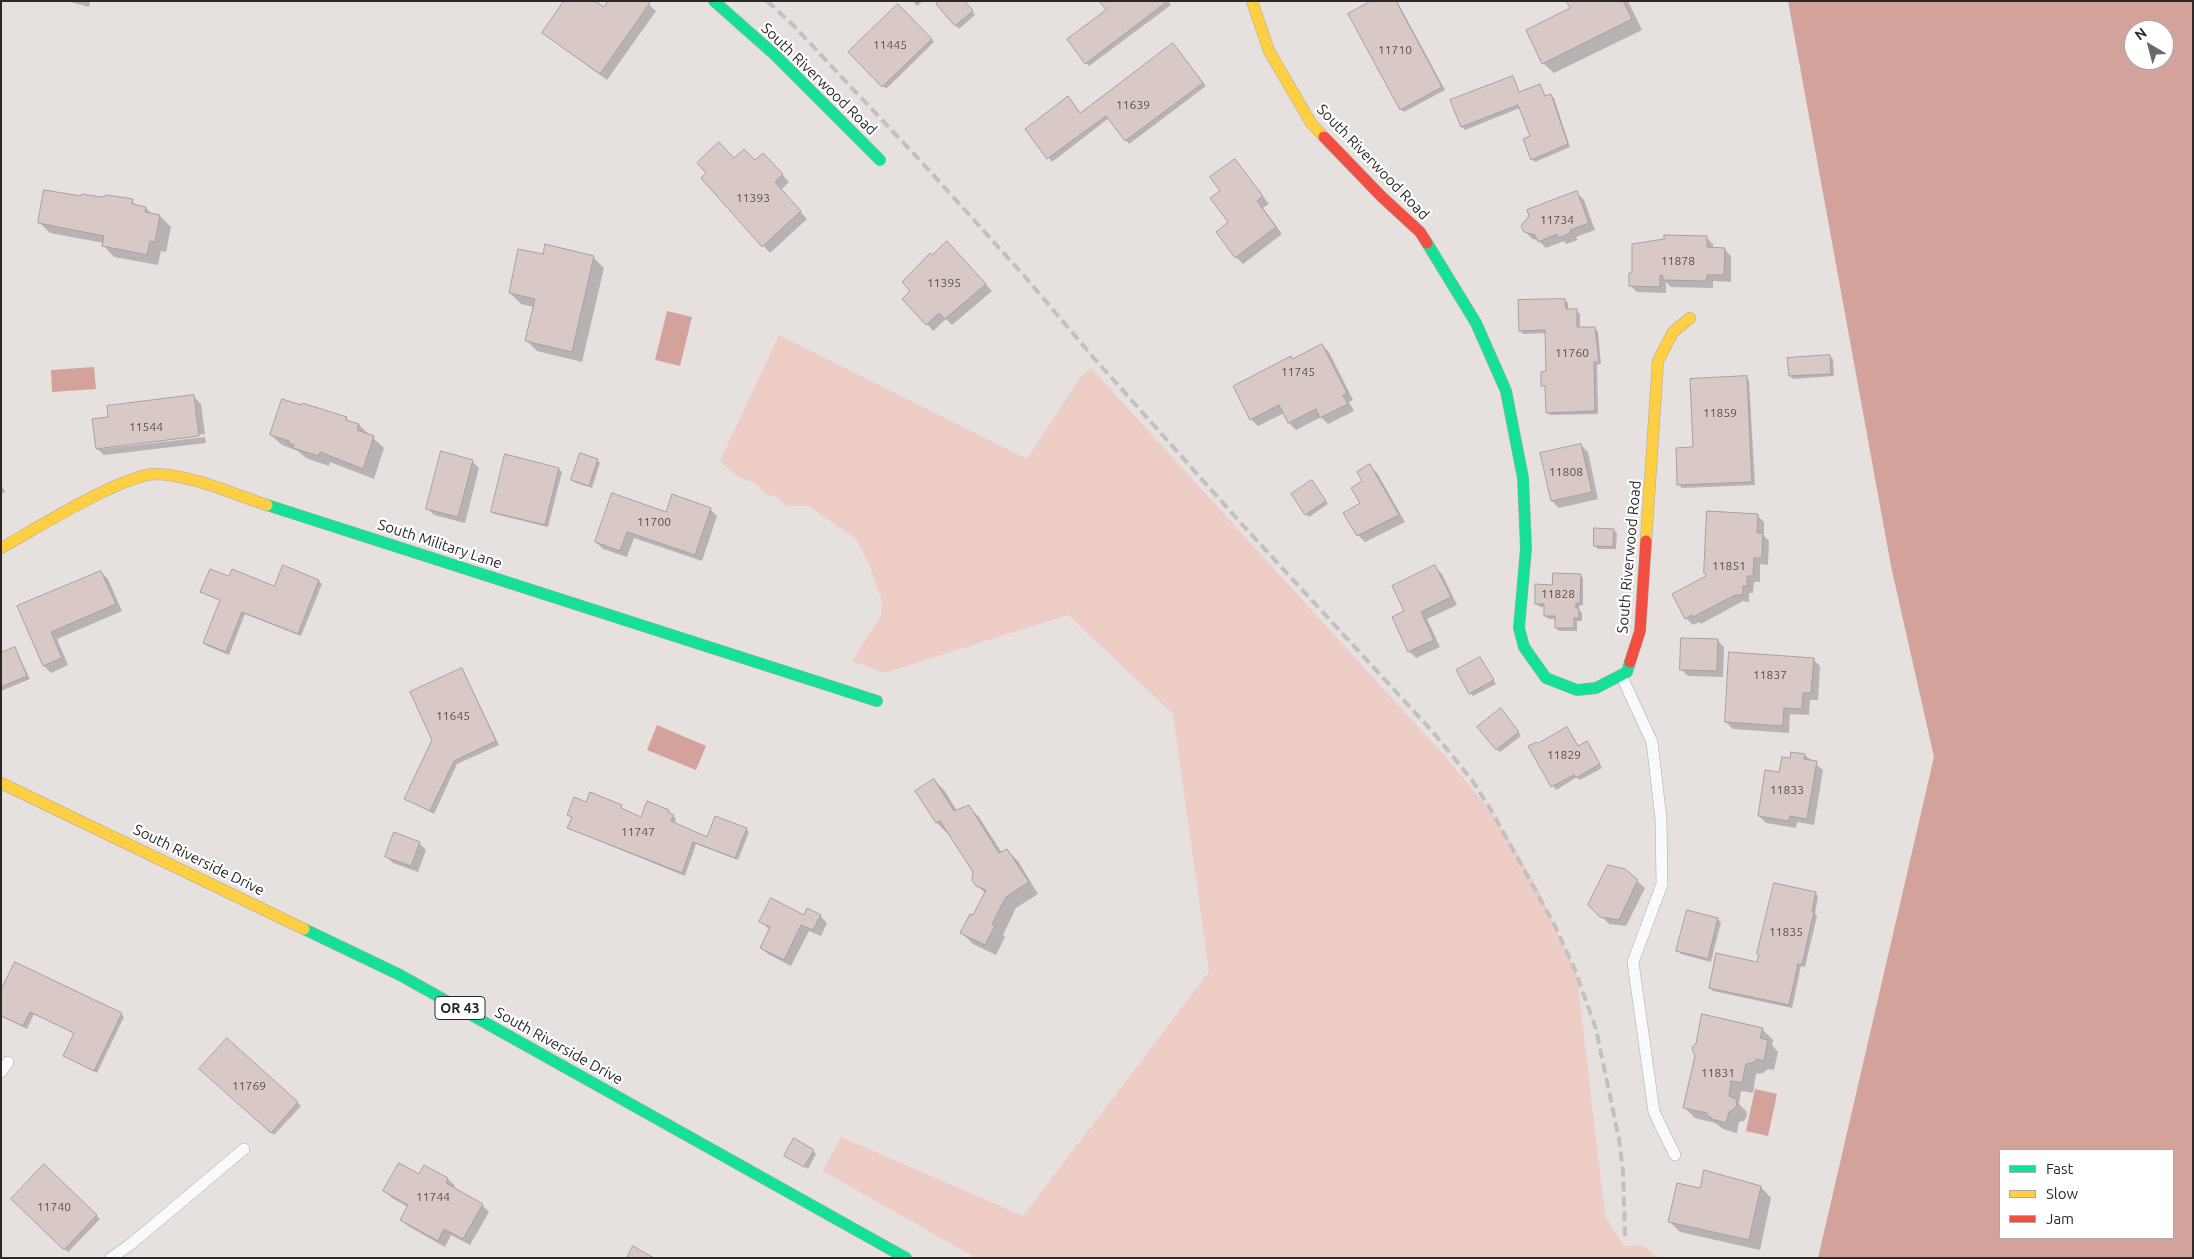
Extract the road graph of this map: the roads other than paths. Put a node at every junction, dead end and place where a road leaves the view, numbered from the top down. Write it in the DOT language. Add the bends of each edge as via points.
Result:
graph roads {
  1 [pos="714,1"];
  2 [pos="1268,1"];
  3 [pos="1254,6"];
  4 [pos="880,160"];
  5 [pos="1690,318"];
  6 [pos="1,548"];
  7 [pos="1621,675"];
  8 [pos="877,701"];
  9 [pos="1,783"];
  10 [pos="244,1150"];
  11 [pos="1675,1156"];
  12 [pos="111,1258"];
  13 [pos="906,1258"];
  1 -- 4 [label="street, South Riverwood Road" via="775,55"];
  2 -- 3 [label="lane"];
  3 -- 7 [label="street, South Riverwood Road" via="1269,51 1311,123 1420,232 1476,323 1506,391 1524,478 1526,548 1520,628 1524,647 1546,678 1577,690 1596,688"];
  5 -- 7 [label="street, South Riverwood Road" via="1673,332 1658,361 1640,631 1627,672"];
  6 -- 8 [label="street, South Military Lane" via="128,481 154,474 178,476"];
  7 -- 11 [label="lane" via="1652,742 1662,819 1662,884 1634,962 1654,1112"];
  9 -- 13 [label="street, South Riverside Drive / OR 43" via="400,975"];
  10 -- 12 [label="lane"];
}
